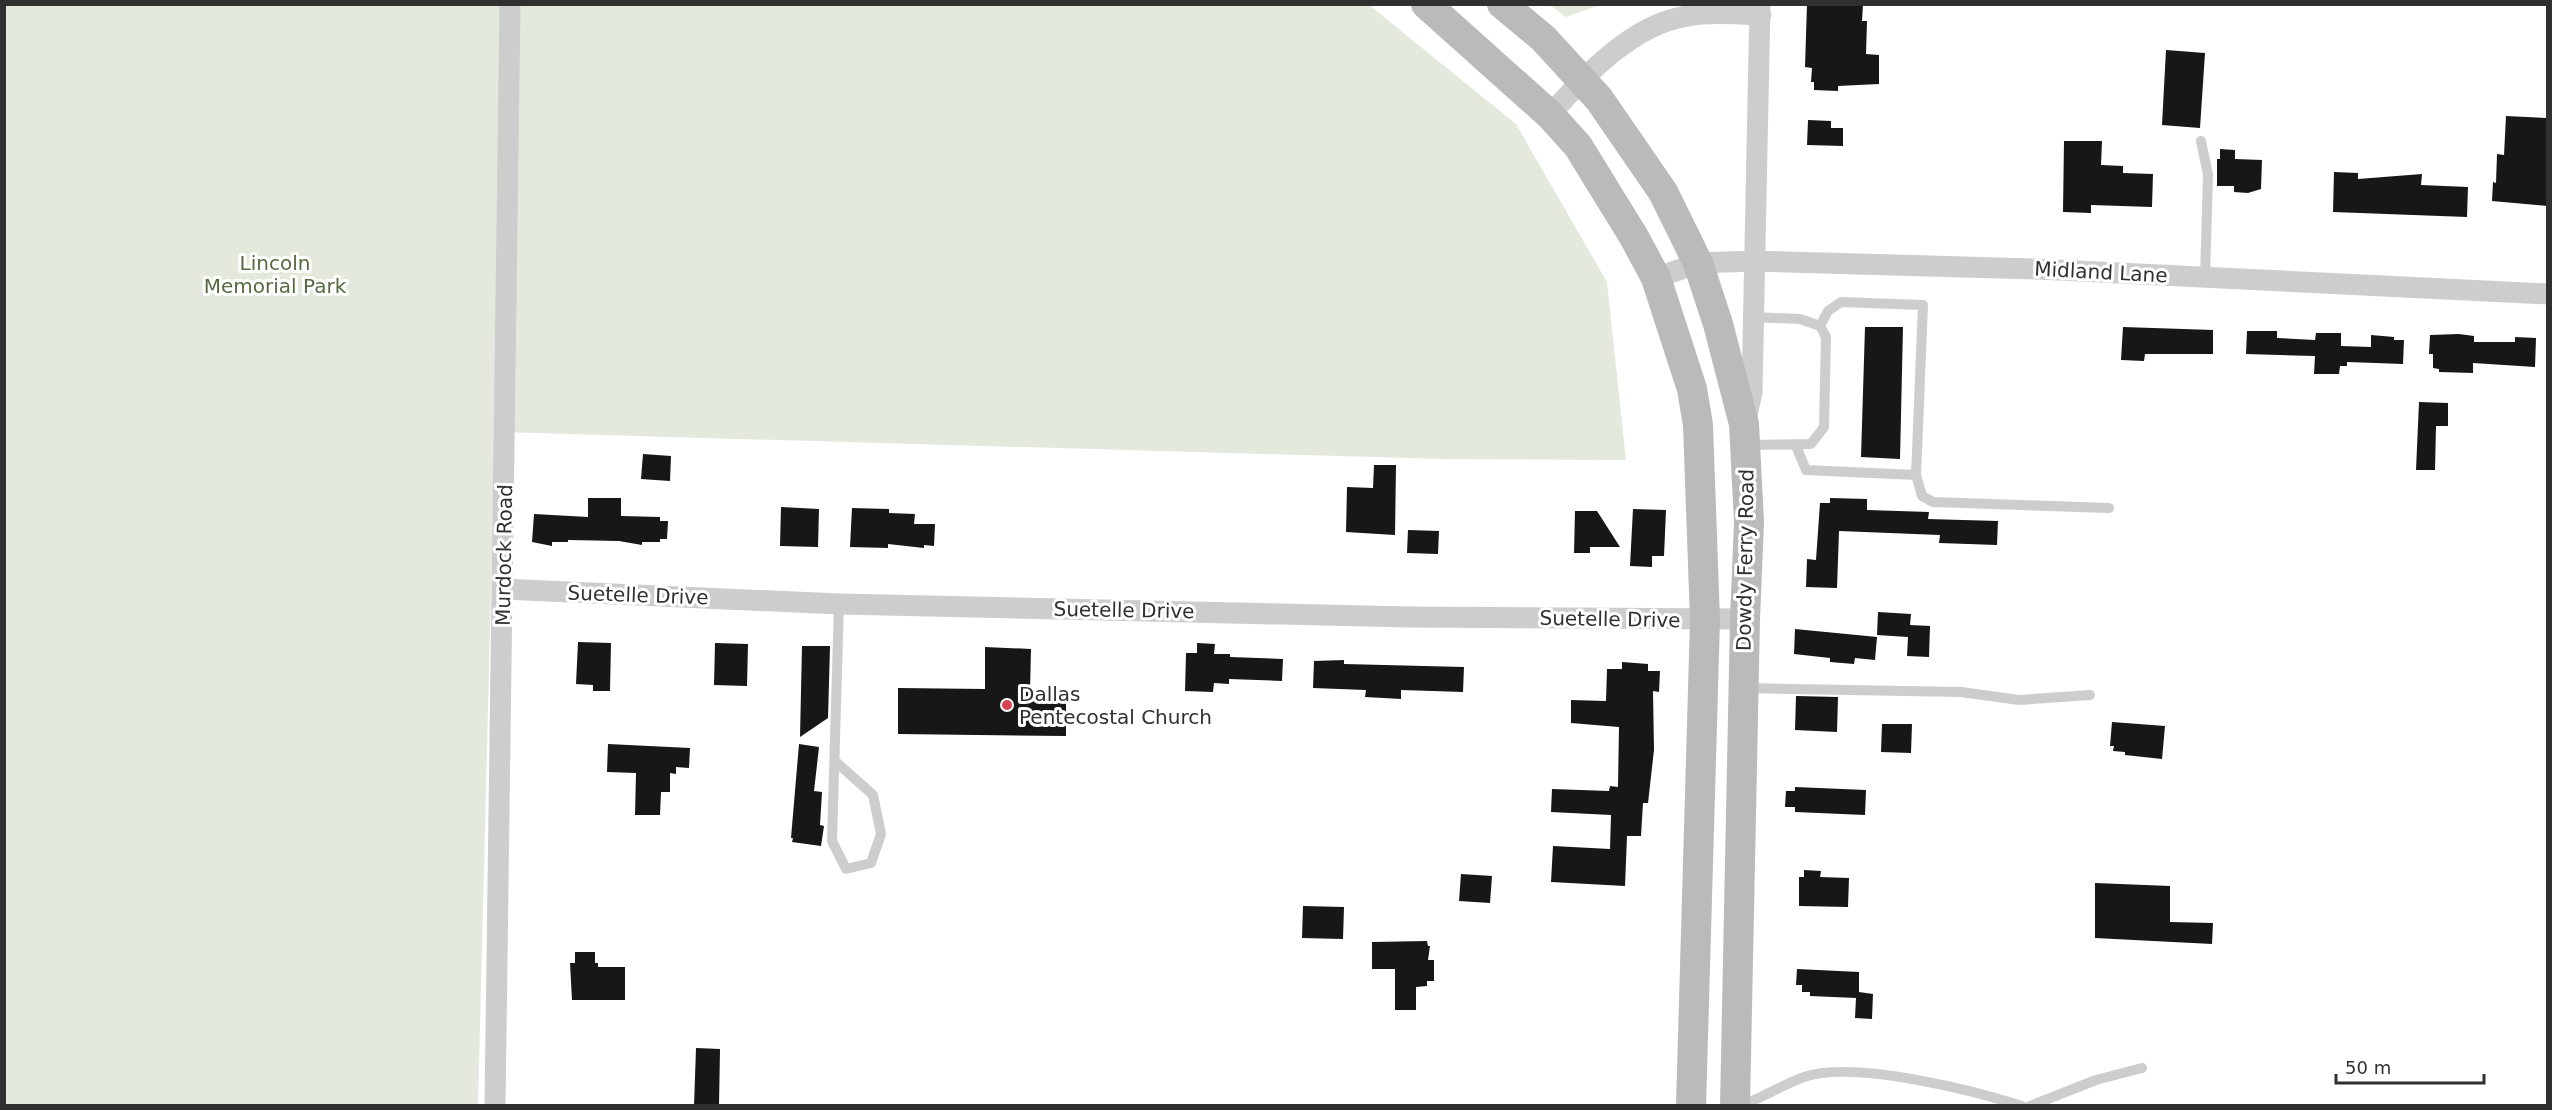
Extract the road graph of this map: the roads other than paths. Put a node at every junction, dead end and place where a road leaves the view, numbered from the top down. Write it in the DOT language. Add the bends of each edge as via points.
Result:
graph roads {
  1 [pos="510,4"];
  2 [pos="1426,4"];
  3 [pos="1502,4"];
  4 [pos="1706,10"];
  5 [pos="1761,10"];
  6 [pos="1581,80"];
  7 [pos="1550,115"];
  8 [pos="2201,141"];
  9 [pos="1755,261"];
  10 [pos="1698,263"];
  11 [pos="2205,277"];
  12 [pos="1656,278"];
  13 [pos="2547,294"];
  14 [pos="1754,317"];
  15 [pos="1820,326"];
  16 [pos="1745,435"];
  17 [pos="1796,446"];
  18 [pos="1916,475"];
  19 [pos="2109,508"];
  20 [pos="503,589"];
  21 [pos="839,604"];
  22 [pos="1705,620"];
  23 [pos="1745,620"];
  24 [pos="1744,688"];
  25 [pos="2090,695"];
  26 [pos="836,761"];
  27 [pos="2142,1068"];
  28 [pos="495,1106"];
  29 [pos="1692,1106"];
  30 [pos="1735,1106"];
  31 [pos="1740,1106"];
  32 [pos="2022,1106"];
  33 [pos="2030,1106"];
  1 -- 20 [label="street, Murdock Road"];
  2 -- 7 [label="main road, Dowdy Ferry Road"];
  3 -- 6 [label="main road" via="1542,38"];
  4 -- 5 [label="street, Dowdy Ferry Road"];
  4 -- 6 [label="street, Dowdy Ferry Road" via="1656,26 1623,45"];
  5 -- 9 [label="street, Dowdy Ferry Road"];
  6 -- 7 [label="street, Dowdy Ferry Road"];
  6 -- 10 [label="main road" via="1647,166"];
  7 -- 12 [label="main road, Dowdy Ferry Road" via="1578,146"];
  8 -- 11 [label="lane" via="2208,175"];
  9 -- 10 [label="street, Midland Lane"];
  9 -- 11 [label="street, Midland Lane"];
  9 -- 14 [label="street, Dowdy Ferry Road"];
  10 -- 12 [label="street, Midland Lane"];
  10 -- 16 [label="main road" via="1721,333"];
  11 -- 13 [label="street, Midland Lane"];
  12 -- 22 [label="main road, Dowdy Ferry Road" via="1692,388 1698,425"];
  14 -- 15 [label="lane" via="1800,319"];
  14 -- 16 [label="street, Dowdy Ferry Road" via="1752,392"];
  15 -- 17 [label="lane" via="1826,337 1824,428 1811,444"];
  15 -- 18 [label="lane" via="1828,311 1841,302 1923,305"];
  16 -- 17 [label="lane"];
  16 -- 23 [label="main road, Dowdy Ferry Road" via="1749,522"];
  17 -- 18 [label="lane" via="1806,470"];
  18 -- 19 [label="lane" via="1922,496 1933,502"];
  20 -- 21 [label="street, Suetelle Drive"];
  20 -- 28 [label="street, Murdock Road"];
  21 -- 22 [label="street, Suetelle Drive"];
  21 -- 26 [label="lane"];
  22 -- 23 [label="street, Suetelle Drive"];
  22 -- 29 [label="main road, Dowdy Ferry Road"];
  23 -- 24 [label="main road, Dowdy Ferry Road"];
  24 -- 25 [label="lane" via="1961,692 2019,700"];
  24 -- 30 [label="main road, Dowdy Ferry Road"];
  26 -- 26 [label="lane" via="832,841 846,869 871,862 881,834 873,795"];
  27 -- 33 [label="lane" via="2096,1080"];
  31 -- 32 [label="lane" via="1805,1077 1836,1073 1872,1074 1975,1091"];
}
